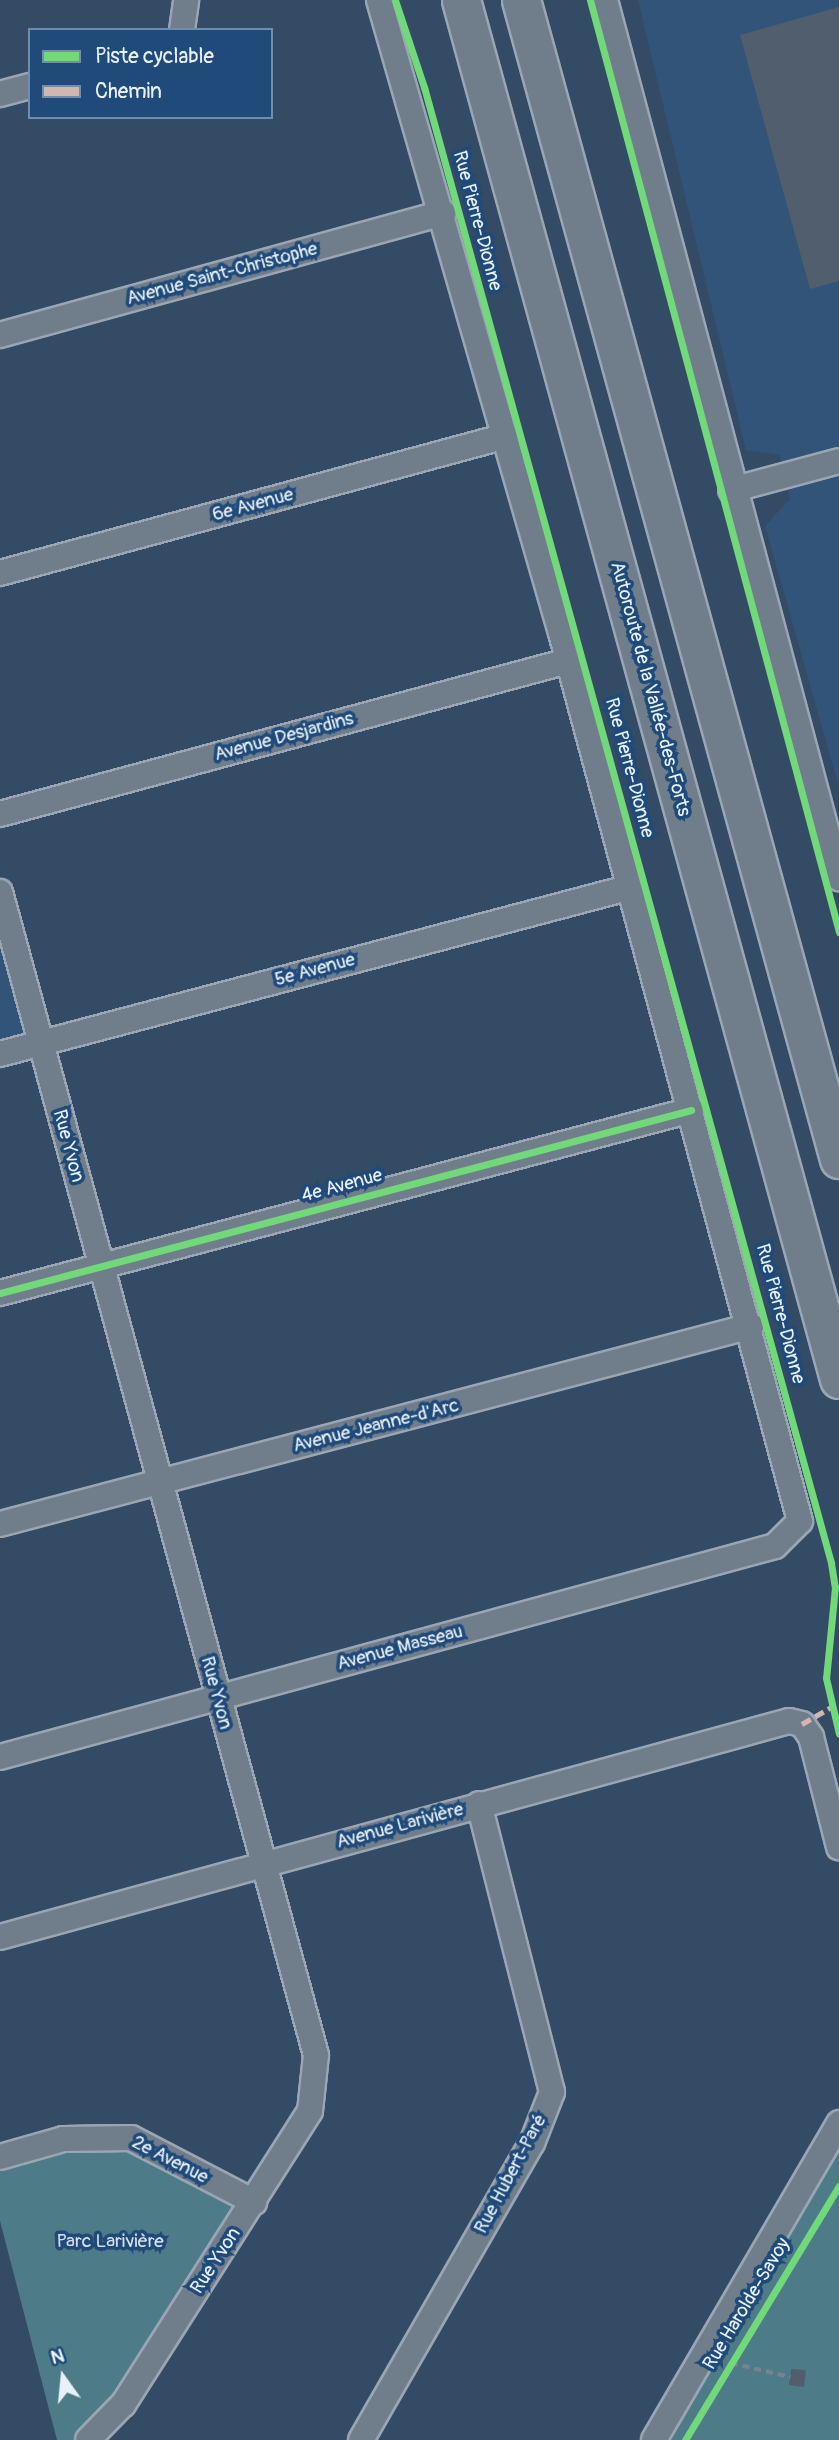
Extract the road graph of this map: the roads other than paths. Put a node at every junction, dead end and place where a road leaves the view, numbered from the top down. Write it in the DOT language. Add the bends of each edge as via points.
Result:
graph roads {
  1 [pos="186,0"];
  2 [pos="379,0"];
  3 [pos="461,0"];
  4 [pos="521,0"];
  5 [pos="604,0"];
  6 [pos="182,28"];
  7 [pos="28,87"];
  8 [pos="0,94"];
  9 [pos="444,213"];
  10 [pos="0,335"];
  11 [pos="506,436"];
  12 [pos="839,461"];
  13 [pos="731,490"];
  14 [pos="0,573"];
  15 [pos="568,661"];
  16 [pos="0,814"];
  17 [pos="839,878"];
  18 [pos="631,887"];
  19 [pos="0,892"];
  20 [pos="41,1043"];
  21 [pos="0,1054"];
  22 [pos="691,1110"];
  23 [pos="839,1159"];
  24 [pos="100,1265"];
  25 [pos="0,1293"];
  26 [pos="751,1325"];
  27 [pos="839,1379"];
  28 [pos="158,1480"];
  29 [pos="0,1524"];
  30 [pos="795,1532"];
  31 [pos="217,1697"];
  32 [pos="0,1757"];
  33 [pos="479,1804"];
  34 [pos="839,1847"];
  35 [pos="262,1864"];
  36 [pos="0,1937"];
  37 [pos="839,2123"];
  38 [pos="0,2157"];
  39 [pos="254,2203"];
  40 [pos="88,2440"];
  41 [pos="361,2440"];
  42 [pos="654,2440"];
  1 -- 6 [label="street"];
  2 -- 9 [label="street, Rue Pierre-Dionne"];
  3 -- 27 [label="highway, Autoroute de la Vallée-des-Forts"];
  4 -- 23 [label="highway"];
  5 -- 13 [label="street"];
  7 -- 8 [label="street"];
  9 -- 10 [label="street, Avenue Saint-Christophe"];
  9 -- 11 [label="street, Rue Pierre-Dionne"];
  11 -- 14 [label="street, 6e Avenue"];
  11 -- 15 [label="street, Rue Pierre-Dionne"];
  12 -- 13 [label="street"];
  13 -- 17 [label="street"];
  15 -- 16 [label="street, Avenue Desjardins"];
  15 -- 18 [label="street, Rue Pierre-Dionne"];
  18 -- 20 [label="street, 5e Avenue"];
  18 -- 22 [label="street, Rue Pierre-Dionne"];
  19 -- 20 [label="street, Rue Yvon"];
  20 -- 21 [label="street, 5e Avenue"];
  20 -- 24 [label="street, Rue Yvon"];
  22 -- 24 [label="street, 4e Avenue"];
  22 -- 26 [label="street, Rue Pierre-Dionne"];
  24 -- 25 [label="street, 4e Avenue"];
  24 -- 28 [label="street, Rue Yvon"];
  26 -- 28 [label="street, Avenue Jeanne-d'Arc"];
  26 -- 30 [label="street, Rue Pierre-Dionne" via="801,1508"];
  28 -- 29 [label="street, Avenue Jeanne-d'Arc"];
  28 -- 31 [label="street, Rue Yvon"];
  30 -- 31 [label="street, Avenue Masseau" via="775,1546"];
  31 -- 32 [label="street, Avenue Masseau"];
  31 -- 35 [label="street, Rue Yvon"];
  33 -- 34 [label="street, Avenue Larivière" via="773,1725 802,1724 814,1747"];
  33 -- 35 [label="street, Avenue Larivière"];
  33 -- 41 [label="street, Rue Hubert-Paré" via="552,2092 532,2143"];
  35 -- 36 [label="street, Avenue Larivière"];
  35 -- 39 [label="street, Rue Yvon" via="311,2031 316,2076 310,2111"];
  37 -- 42 [label="street, Rue Harolde-Savoy"];
  38 -- 39 [label="street, 2e Avenue" via="63,2138 131,2138"];
  39 -- 40 [label="street, Rue Yvon" via="123,2404"];
}
